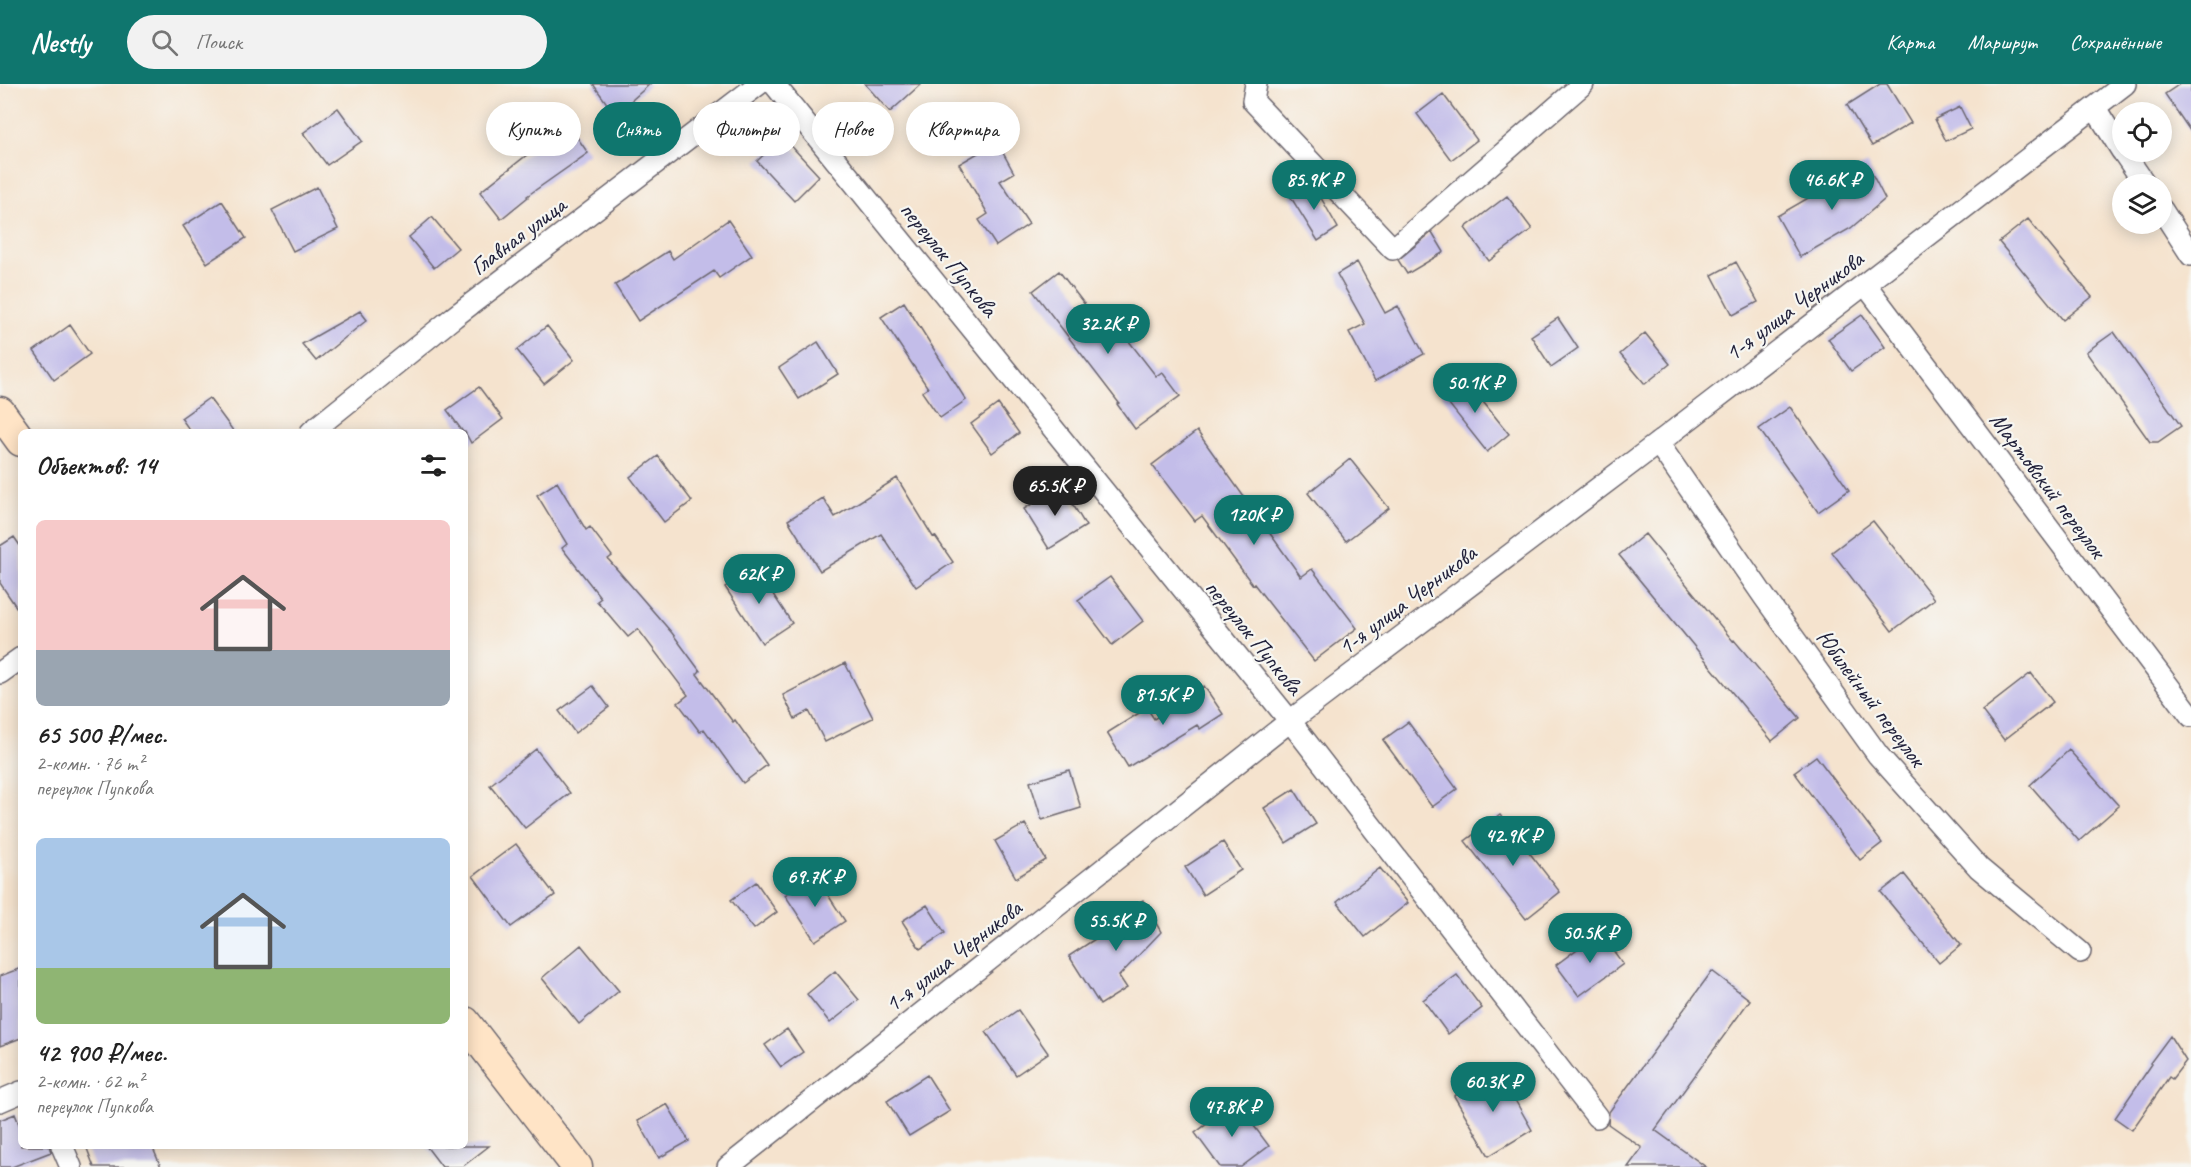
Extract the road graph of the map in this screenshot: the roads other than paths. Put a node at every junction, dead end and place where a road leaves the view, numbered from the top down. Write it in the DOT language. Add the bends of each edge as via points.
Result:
graph roads {
  1 [pos="759,84"];
  2 [pos="774,84"];
  3 [pos="1256,84"];
  4 [pos="1583,84"];
  5 [pos="2125,84"];
  6 [pos="2095,108"];
  7 [pos="2112,134"];
  8 [pos="2172,226"];
  9 [pos="2191,255"];
  10 [pos="1865,284"];
  11 [pos="0,412"];
  12 [pos="315,429"];
  13 [pos="18,437"];
  14 [pos="1658,443"];
  15 [pos="18,660"];
  16 [pos="0,673"];
  17 [pos="2191,716"];
  18 [pos="1290,721"];
  19 [pos="2080,952"];
  20 [pos="468,1026"];
  21 [pos="18,1093"];
  22 [pos="0,1101"];
  23 [pos="1597,1117"];
  24 [pos="63,1149"];
  25 [pos="71,1167"];
  26 [pos="577,1167"];
  27 [pos="728,1167"];
  1 -- 12 [label="street, Главная улица" via="454,317"];
  2 -- 18 [label="street, переулок Пупкова"];
  3 -- 4 [label="street" via="1253,100 1393,249"];
  5 -- 6 [label="street, 1-я улица Черникова"];
  6 -- 7 [label="street"];
  6 -- 10 [label="street, 1-я улица Черникова"];
  8 -- 9 [label="street"];
  10 -- 14 [label="street, 1-я улица Черникова"];
  10 -- 17 [label="street, Мартовский переулок"];
  11 -- 13 [label="street"];
  14 -- 18 [label="street, 1-я улица Черникова"];
  14 -- 19 [label="street, Юбилейный переулок" via="1878,755 1979,868"];
  15 -- 16 [label="street"];
  18 -- 23 [label="street, переулок Пупкова"];
  18 -- 27 [label="street, 1-я улица Черникова"];
  20 -- 26 [label="street"];
  21 -- 22 [label="street"];
  24 -- 25 [label="street"];
}
